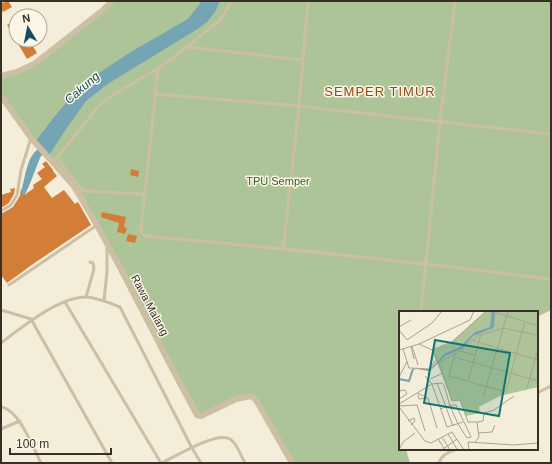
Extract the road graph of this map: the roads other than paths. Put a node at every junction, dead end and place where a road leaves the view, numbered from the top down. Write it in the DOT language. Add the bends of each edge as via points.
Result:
graph roads {
  1 [pos="112,1"];
  2 [pos="232,1"];
  3 [pos="308,1"];
  4 [pos="455,1"];
  5 [pos="187,47"];
  6 [pos="303,60"];
  7 [pos="158,68"];
  8 [pos="1,76"];
  9 [pos="155,94"];
  10 [pos="1,96"];
  11 [pos="299,106"];
  12 [pos="440,122"];
  13 [pos="551,134"];
  14 [pos="32,140"];
  15 [pos="55,161"];
  16 [pos="144,194"];
  17 [pos="1,211"];
  18 [pos="97,225"];
  19 [pos="107,244"];
  20 [pos="283,248"];
  21 [pos="90,262"];
  22 [pos="426,263"];
  23 [pos="551,279"];
  24 [pos="9,285"];
  25 [pos="86,297"];
  26 [pos="104,300"];
  27 [pos="64,302"];
  28 [pos="1,310"];
  29 [pos="421,311"];
  30 [pos="32,319"];
  31 [pos="1,343"];
  32 [pos="551,386"];
  33 [pos="538,392"];
  34 [pos="1,407"];
  35 [pos="20,421"];
  36 [pos="1,429"];
  37 [pos="192,448"];
  38 [pos="455,450"];
  39 [pos="41,463"];
  40 [pos="112,463"];
  41 [pos="161,463"];
  42 [pos="201,463"];
  43 [pos="245,463"];
  44 [pos="292,463"];
  45 [pos="439,463"];
  1 -- 8 [label="street" via="34,64"];
  2 -- 5 [label="lane" via="219,21"];
  3 -- 6 [label="lane"];
  4 -- 12 [label="lane"];
  5 -- 6 [label="lane"];
  5 -- 7 [label="lane"];
  6 -- 11 [label="lane"];
  7 -- 9 [label="lane"];
  7 -- 15 [label="lane" via="102,102"];
  9 -- 11 [label="lane"];
  9 -- 16 [label="lane"];
  10 -- 14 [label="street, Rawa Malang"];
  11 -- 12 [label="lane"];
  11 -- 20 [label="lane"];
  12 -- 13 [label="lane"];
  12 -- 22 [label="lane"];
  14 -- 15 [label="street, Rawa Malang"];
  14 -- 17 [label="lane" via="21,170 17,195 11,205"];
  15 -- 16 [label="lane" via="83,191"];
  15 -- 18 [label="street, Rawa Malang"];
  16 -- 20 [label="lane" via="141,231 145,236"];
  18 -- 19 [label="street, Rawa Malang"];
  18 -- 24 [label="lane"];
  19 -- 26 [label="lane"];
  19 -- 44 [label="street, Rawa Malang" via="197,415 201,416 236,399 250,396 256,400"];
  20 -- 22 [label="lane"];
  21 -- 25 [label="lane" via="93,263 94,269"];
  22 -- 23 [label="lane"];
  22 -- 29 [label="lane"];
  25 -- 26 [label="lane"];
  25 -- 27 [label="lane"];
  26 -- 37 [label="lane" via="120,307"];
  27 -- 30 [label="lane"];
  27 -- 41 [label="lane"];
  28 -- 30 [label="lane"];
  30 -- 31 [label="lane"];
  30 -- 40 [label="lane"];
  32 -- 33 [label="lane"];
  34 -- 35 [label="lane" via="11,411"];
  35 -- 36 [label="lane"];
  35 -- 39 [label="lane"];
  37 -- 41 [label="lane"];
  37 -- 42 [label="lane"];
  37 -- 43 [label="lane" via="224,436 232,440"];
  38 -- 45 [label="lane" via="447,453"];
}
